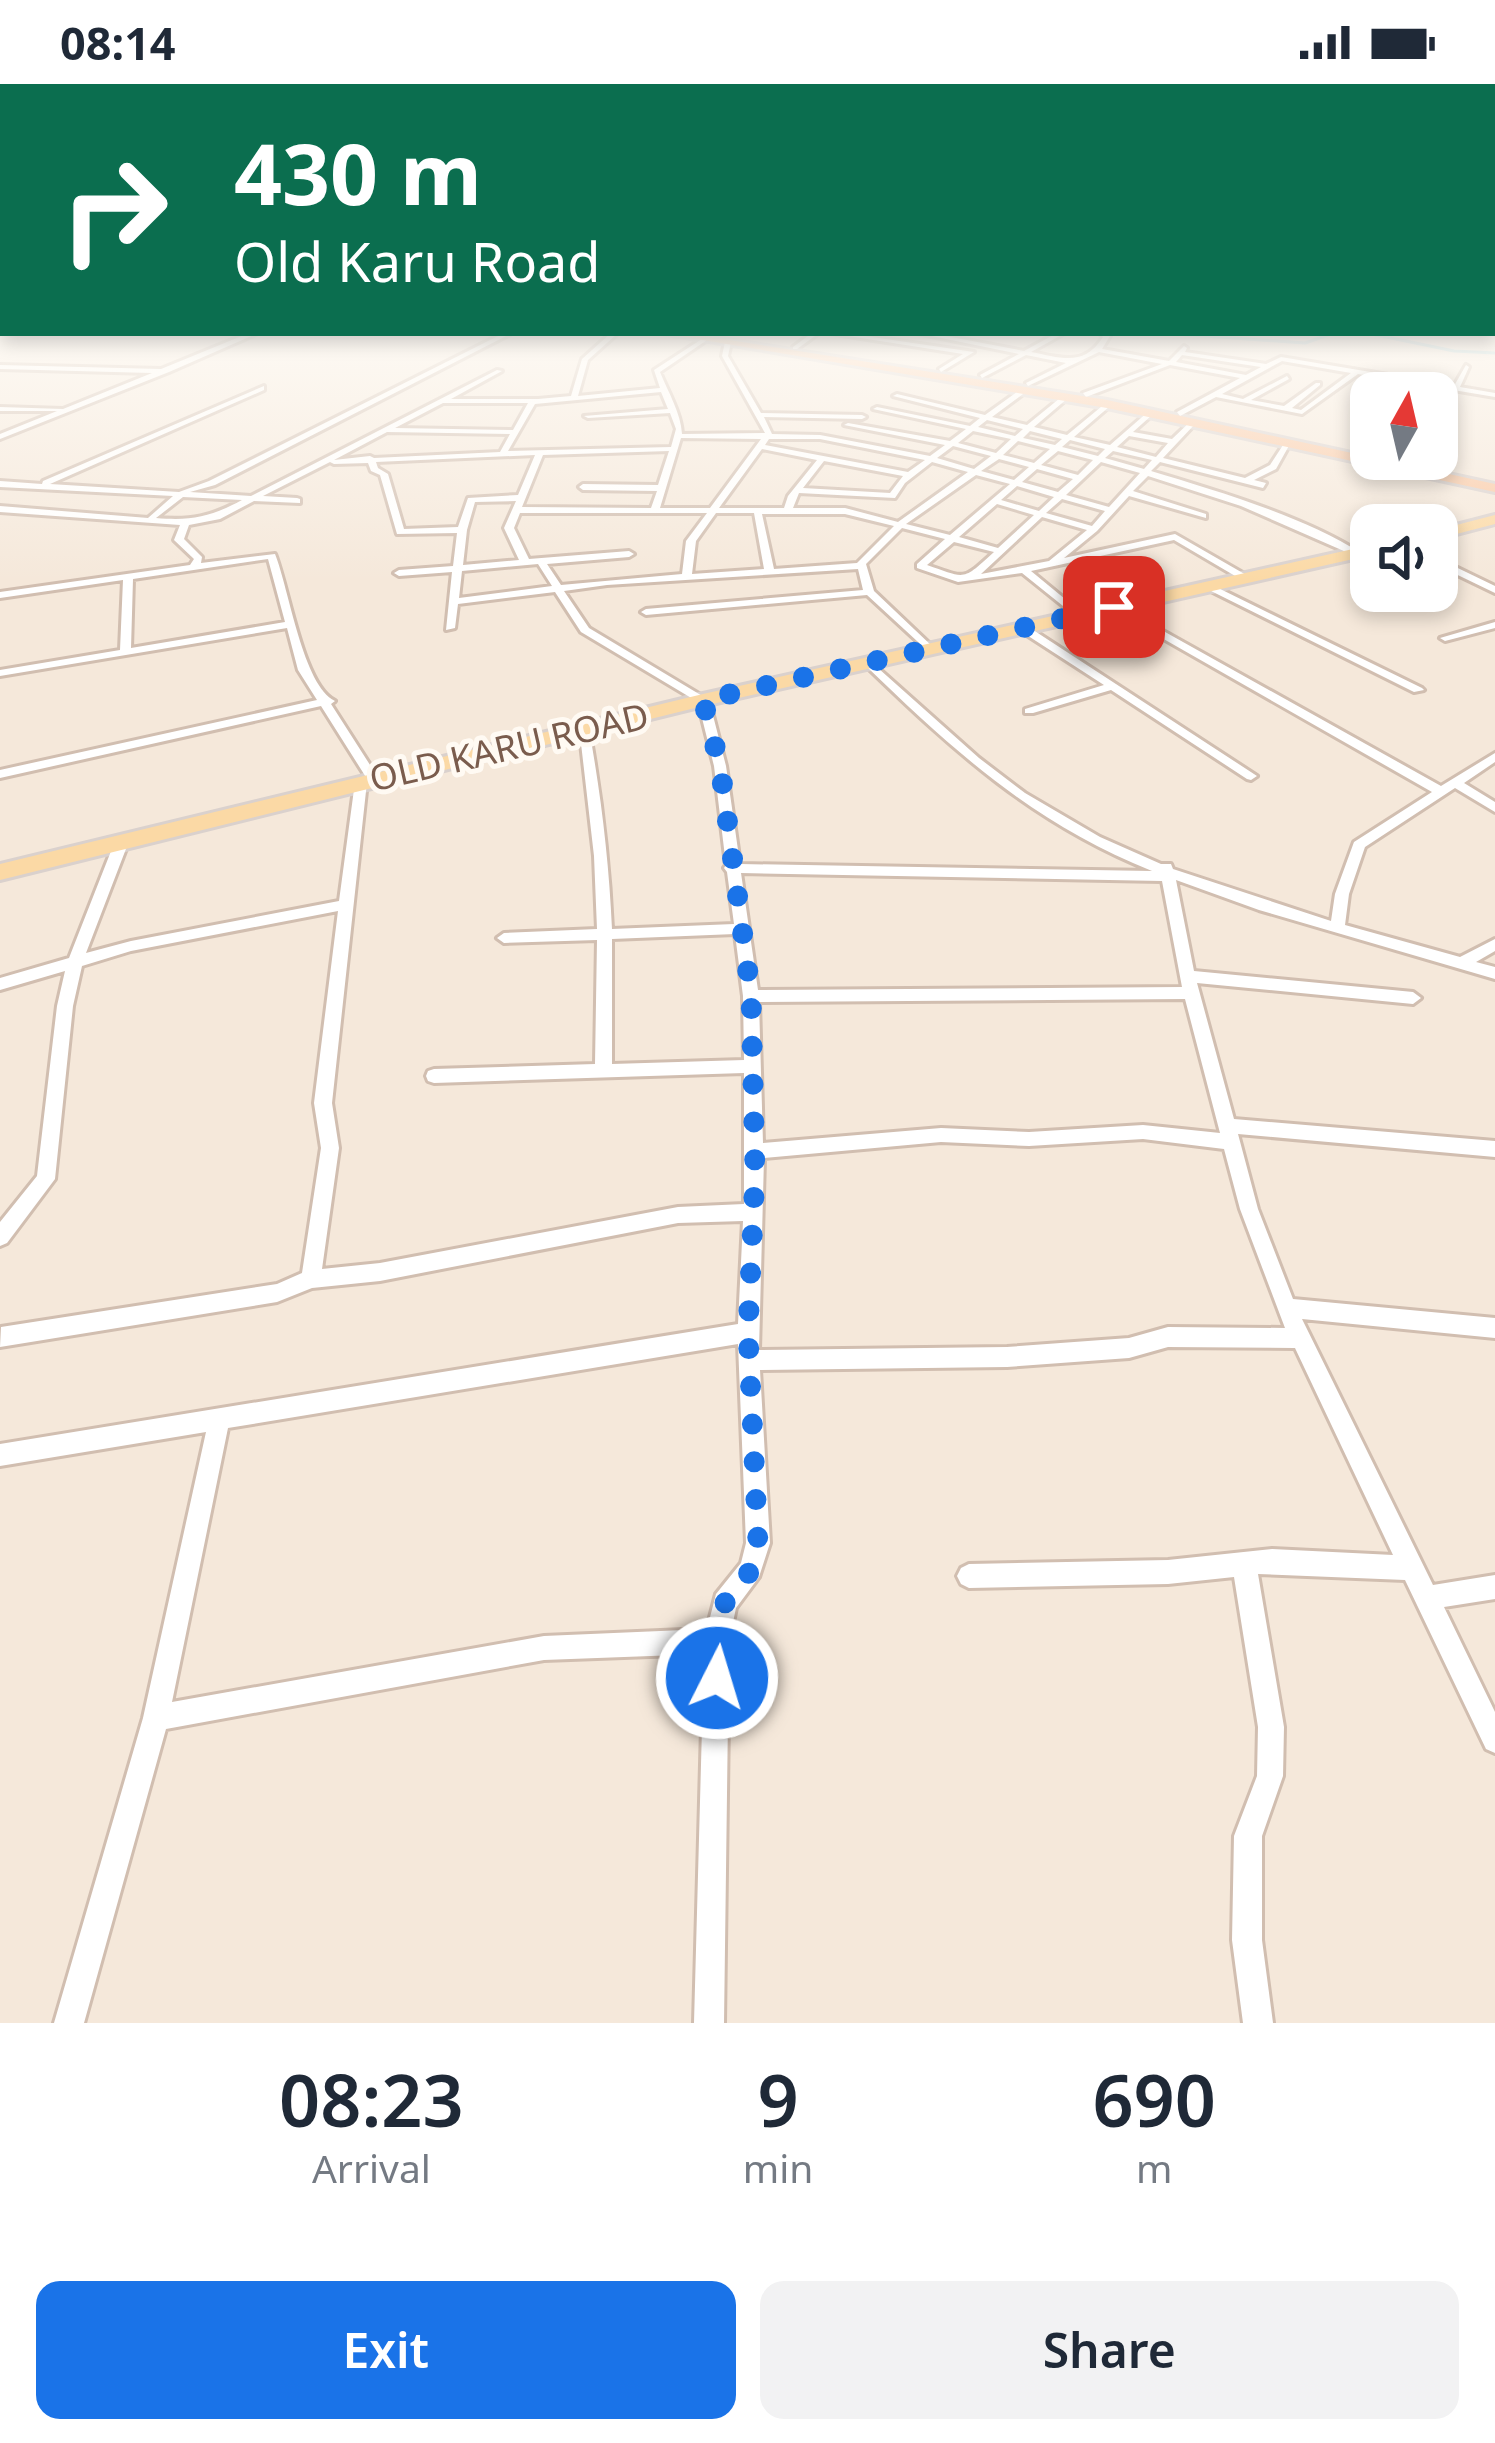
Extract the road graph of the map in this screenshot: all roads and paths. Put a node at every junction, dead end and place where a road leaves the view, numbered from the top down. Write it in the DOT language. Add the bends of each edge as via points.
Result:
graph roads {
  1 [pos="90,401"];
  2 [pos="230,401"];
  3 [pos="373,401"];
  4 [pos="438,401"];
  5 [pos="535,401"];
  6 [pos="669,401"];
  7 [pos="752,401"];
  8 [pos="890,401"];
  9 [pos="924,401"];
  10 [pos="1009,401"];
  11 [pos="1060,401"];
  12 [pos="1094,401"];
  13 [pos="1114,401"];
  14 [pos="1205,401"];
  15 [pos="1247,401"];
  16 [pos="1295,401"];
  17 [pos="1319,401"];
  18 [pos="1107,404"];
  19 [pos="0,409"];
  20 [pos="71,409"];
  21 [pos="877,410"];
  22 [pos="1284,410"];
  23 [pos="674,411"];
  24 [pos="1149,413"];
  25 [pos="1045,414"];
  26 [pos="760,415"];
  27 [pos="587,416"];
  28 [pos="992,416"];
  29 [pos="865,417"];
  30 [pos="1186,418"];
  31 [pos="1085,422"];
  32 [pos="848,425"];
  33 [pos="1030,426"];
  34 [pos="386,430"];
  35 [pos="973,430"];
  36 [pos="515,432"];
  37 [pos="1127,433"];
  38 [pos="677,436"];
  39 [pos="1069,436"];
  40 [pos="0,437"];
  41 [pos="767,437"];
  42 [pos="820,437"];
  43 [pos="1013,441"];
  44 [pos="1173,442"];
  45 [pos="954,444"];
  46 [pos="1288,444"];
  47 [pos="759,446"];
  48 [pos="1115,448"];
  49 [pos="671,449"];
  50 [pos="1055,451"];
  51 [pos="1350,451"];
  52 [pos="540,453"];
  53 [pos="503,454"];
  54 [pos="997,456"];
  55 [pos="823,457"];
  56 [pos="370,458"];
  57 [pos="1158,458"];
  58 [pos="929,460"];
  59 [pos="327,463"];
  60 [pos="1097,463"];
  61 [pos="1034,466"];
  62 [pos="972,472"];
  63 [pos="1142,473"];
  64 [pos="910,475"];
  65 [pos="1458,476"];
  66 [pos="1080,478"];
  67 [pos="1246,481"];
  68 [pos="1016,482"];
  69 [pos="0,484"];
  70 [pos="40,485"];
  71 [pos="1263,485"];
  72 [pos="1495,485"];
  73 [pos="583,487"];
  74 [pos="660,488"];
  75 [pos="797,490"];
  76 [pos="185,491"];
  77 [pos="1127,492"];
  78 [pos="1059,495"];
  79 [pos="259,496"];
  80 [pos="297,501"];
  81 [pos="994,501"];
  82 [pos="517,504"];
  83 [pos="0,509"];
  84 [pos="655,510"];
  85 [pos="1111,510"];
  86 [pos="788,512"];
  87 [pos="708,513"];
  88 [pos="758,514"];
  89 [pos="1040,514"];
  90 [pos="152,517"];
  91 [pos="1203,517"];
  92 [pos="1495,519"];
  93 [pos="184,523"];
  94 [pos="902,523"];
  95 [pos="1094,529"];
  96 [pos="1458,529"];
  97 [pos="462,530"];
  98 [pos="950,537"];
  99 [pos="1350,546"];
  100 [pos="1001,551"];
  101 [pos="629,554"];
  102 [pos="1350,555"];
  103 [pos="541,562"];
  104 [pos="526,564"];
  105 [pos="861,566"];
  106 [pos="194,567"];
  107 [pos="1048,567"];
  108 [pos="456,570"];
  109 [pos="1025,572"];
  110 [pos="1458,572"];
  111 [pos="399,573"];
  112 [pos="770,573"];
  113 [pos="128,577"];
  114 [pos="970,578"];
  115 [pos="1245,578"];
  116 [pos="686,579"];
  117 [pos="1208,586"];
  118 [pos="556,590"];
  119 [pos="1495,590"];
  120 [pos="869,592"];
  121 [pos="0,596"];
  122 [pos="452,602"];
  123 [pos="1114,607"];
  124 [pos="646,612"];
  125 [pos="1078,615"];
  126 [pos="292,624"];
  127 [pos="1495,625"];
  128 [pos="450,628"];
  129 [pos="1023,628"];
  130 [pos="1445,638"];
  131 [pos="930,650"];
  132 [pos="125,652"];
  133 [pos="869,663"];
  134 [pos="0,673"];
  135 [pos="1111,687"];
  136 [pos="1418,690"];
  137 [pos="703,700"];
  138 [pos="329,701"];
  139 [pos="1029,711"];
  140 [pos="583,729"];
  141 [pos="1495,757"];
  142 [pos="0,774"];
  143 [pos="1251,776"];
  144 [pos="367,781"];
  145 [pos="1454,782"];
  146 [pos="1440,791"];
  147 [pos="1495,808"];
  148 [pos="122,842"];
  149 [pos="731,868"];
  150 [pos="0,872"];
  151 [pos="1166,872"];
  152 [pos="347,904"];
  153 [pos="1337,928"];
  154 [pos="739,929"];
  155 [pos="609,933"];
  156 [pos="504,938"];
  157 [pos="1495,944"];
  158 [pos="1462,963"];
  159 [pos="74,966"];
  160 [pos="1495,973"];
  161 [pos="0,984"];
  162 [pos="1190,984"];
  163 [pos="751,995"];
  164 [pos="1413,998"];
  165 [pos="752,1066"];
  166 [pos="603,1069"];
  167 [pos="434,1076"];
  168 [pos="1229,1134"];
  169 [pos="1495,1148"];
  170 [pos="754,1151"];
  171 [pos="753,1212"];
  172 [pos="0,1237"];
  173 [pos="311,1279"];
  174 [pos="1286,1308"];
  175 [pos="1495,1328"];
  176 [pos="748,1332"];
  177 [pos="0,1336"];
  178 [pos="1301,1338"];
  179 [pos="751,1360"];
  180 [pos="219,1420"];
  181 [pos="0,1455"];
  182 [pos="1244,1564"];
  183 [pos="1411,1568"];
  184 [pos="969,1576"];
  185 [pos="1495,1587"];
  186 [pos="1427,1598"];
  187 [pos="717,1641"];
  188 [pos="156,1718"];
  189 [pos="1495,1740"];
  190 [pos="68,2023"];
  191 [pos="709,2023"];
  192 [pos="1258,2023"];
  1 -- 20 [label="street"];
  2 -- 70 [label="street"];
  3 -- 76 [label="street"];
  4 -- 34 [label="street"];
  5 -- 36 [label="street"];
  6 -- 23 [label="street"];
  7 -- 26 [label="street"];
  8 -- 21 [label="street"];
  9 -- 28 [label="street"];
  10 -- 28 [label="street"];
  11 -- 25 [label="street"];
  12 -- 18 [label="highway"];
  13 -- 30 [label="highway"];
  14 -- 30 [label="street"];
  15 -- 22 [label="street"];
  16 -- 22 [label="street"];
  17 -- 22 [label="street" via="1307,411"];
  18 -- 24 [label="highway"];
  18 -- 31 [label="street"];
  19 -- 20 [label="street"];
  20 -- 40 [label="street"];
  21 -- 29 [label="street"];
  21 -- 35 [label="street"];
  23 -- 27 [label="street"];
  23 -- 38 [label="street"];
  24 -- 30 [label="highway"];
  24 -- 37 [label="street"];
  25 -- 31 [label="street"];
  25 -- 33 [label="street"];
  26 -- 29 [label="street"];
  26 -- 41 [label="street"];
  28 -- 33 [label="street"];
  28 -- 35 [label="street"];
  29 -- 32 [label="street"];
  30 -- 44 [label="street"];
  30 -- 46 [label="highway"];
  30 -- 51 [label="highway"];
  31 -- 39 [label="street"];
  32 -- 42 [label="street"];
  32 -- 45 [label="street"];
  33 -- 39 [label="street"];
  33 -- 43 [label="street"];
  34 -- 36 [label="street"];
  34 -- 59 [label="street"];
  35 -- 43 [label="street"];
  35 -- 45 [label="street"];
  36 -- 53 [label="street"];
  37 -- 44 [label="street"];
  37 -- 48 [label="street"];
  38 -- 41 [label="street"];
  38 -- 49 [label="street"];
  39 -- 48 [label="street"];
  39 -- 50 [label="street"];
  41 -- 42 [label="street"];
  41 -- 47 [label="street"];
  42 -- 58 [label="street"];
  43 -- 50 [label="street"];
  43 -- 54 [label="street"];
  44 -- 57 [label="street"];
  45 -- 54 [label="street"];
  45 -- 58 [label="street"];
  46 -- 67 [label="street" via="1274,467"];
  46 -- 72 [label="highway"];
  47 -- 55 [label="street"];
  47 -- 87 [label="street"];
  48 -- 57 [label="street"];
  48 -- 60 [label="street"];
  49 -- 52 [label="street"];
  49 -- 74 [label="street"];
  50 -- 60 [label="street"];
  50 -- 61 [label="street"];
  52 -- 53 [label="street"];
  52 -- 82 [label="street"];
  53 -- 56 [label="street"];
  54 -- 61 [label="street"];
  54 -- 62 [label="street"];
  55 -- 64 [label="street"];
  55 -- 75 [label="street"];
  56 -- 59 [label="street"];
  56 -- 97 [label="street" via="384,474 400,532"];
  57 -- 63 [label="street"];
  57 -- 67 [label="street"];
  58 -- 62 [label="street"];
  58 -- 64 [label="street"];
  59 -- 79 [label="street"];
  60 -- 63 [label="street"];
  60 -- 66 [label="street"];
  61 -- 66 [label="street"];
  61 -- 68 [label="street"];
  62 -- 68 [label="street"];
  62 -- 94 [label="street"];
  63 -- 77 [label="street"];
  63 -- 99 [label="street"];
  64 -- 75 [label="street" via="892,496"];
  65 -- 72 [label="highway"];
  66 -- 78 [label="street"];
  67 -- 71 [label="street"];
  68 -- 78 [label="street"];
  68 -- 81 [label="street"];
  69 -- 70 [label="street"];
  70 -- 76 [label="street"];
  73 -- 74 [label="street"];
  74 -- 84 [label="street"];
  75 -- 86 [label="street"];
  76 -- 79 [label="street"];
  76 -- 90 [label="street"];
  77 -- 85 [label="street"];
  77 -- 91 [label="street"];
  78 -- 85 [label="street"];
  78 -- 89 [label="street"];
  79 -- 80 [label="street"];
  79 -- 93 [label="street" via="217,518"];
  81 -- 89 [label="street"];
  81 -- 98 [label="street"];
  82 -- 84 [label="street"];
  82 -- 97 [label="street" via="473,499"];
  82 -- 104 [label="street" via="509,528"];
  83 -- 90 [label="street"];
  84 -- 87 [label="street"];
  85 -- 95 [label="street"];
  86 -- 88 [label="street"];
  86 -- 94 [label="street" via="845,511"];
  87 -- 88 [label="street"];
  87 -- 116 [label="street" via="691,541"];
  88 -- 112 [label="street"];
  89 -- 95 [label="street"];
  89 -- 100 [label="street"];
  90 -- 93 [label="street"];
  92 -- 96 [label="main road"];
  93 -- 106 [label="street" via="179,540 199,559"];
  94 -- 98 [label="street"];
  94 -- 105 [label="street"];
  95 -- 107 [label="street"];
  97 -- 108 [label="street"];
  98 -- 100 [label="street"];
  98 -- 114 [label="street" via="920,566"];
  100 -- 114 [label="street"];
  101 -- 103 [label="street"];
  102 -- 115 [label="main road, OLD KARU ROAD"];
  103 -- 104 [label="street"];
  103 -- 118 [label="street"];
  104 -- 108 [label="street"];
  105 -- 112 [label="street"];
  105 -- 120 [label="street"];
  106 -- 113 [label="street"];
  106 -- 126 [label="street" via="272,556"];
  107 -- 109 [label="street"];
  107 -- 115 [label="street" via="1175,537"];
  108 -- 111 [label="street"];
  108 -- 122 [label="street"];
  109 -- 114 [label="street"];
  109 -- 125 [label="street"];
  110 -- 119 [label="street"];
  112 -- 116 [label="street"];
  113 -- 121 [label="street"];
  113 -- 132 [label="street"];
  115 -- 117 [label="main road, OLD KARU ROAD"];
  116 -- 118 [label="street"];
  117 -- 123 [label="main road, OLD KARU ROAD"];
  117 -- 136 [label="street"];
  118 -- 122 [label="street"];
  118 -- 137 [label="street" via="585,630"];
  120 -- 124 [label="street"];
  120 -- 131 [label="street"];
  122 -- 128 [label="street"];
  123 -- 125 [label="main road, OLD KARU ROAD"];
  123 -- 146 [label="street"];
  125 -- 129 [label="main road, OLD KARU ROAD"];
  126 -- 132 [label="street"];
  126 -- 138 [label="street" via="304,670"];
  127 -- 130 [label="street"];
  129 -- 131 [label="main road, OLD KARU ROAD"];
  129 -- 135 [label="street"];
  131 -- 133 [label="main road, OLD KARU ROAD"];
  132 -- 134 [label="street"];
  133 -- 137 [label="main road, OLD KARU ROAD"];
  133 -- 151 [label="street" via="1016,792"];
  135 -- 139 [label="street"];
  135 -- 143 [label="street"];
  137 -- 140 [label="main road, OLD KARU ROAD"];
  137 -- 149 [label="street"];
  138 -- 142 [label="street"];
  138 -- 144 [label="street"];
  140 -- 144 [label="main road, OLD KARU ROAD"];
  140 -- 155 [label="street" via="599,806"];
  141 -- 145 [label="street"];
  144 -- 148 [label="main road, OLD KARU ROAD"];
  144 -- 152 [label="street"];
  145 -- 146 [label="street"];
  145 -- 147 [label="street"];
  146 -- 153 [label="street" via="1359,845"];
  148 -- 150 [label="main road, OLD KARU ROAD"];
  148 -- 159 [label="street"];
  149 -- 151 [label="street"];
  149 -- 154 [label="street"];
  151 -- 153 [label="street"];
  151 -- 162 [label="street"];
  152 -- 159 [label="street" via="130,946"];
  152 -- 173 [label="street" via="323,1102 330,1148 325,1202"];
  153 -- 158 [label="street"];
  154 -- 155 [label="street"];
  154 -- 163 [label="street"];
  155 -- 156 [label="street"];
  155 -- 166 [label="street"];
  157 -- 158 [label="street"];
  158 -- 160 [label="street"];
  159 -- 161 [label="street"];
  159 -- 172 [label="street" via="46,1179"];
  162 -- 163 [label="street"];
  162 -- 164 [label="street"];
  162 -- 168 [label="street"];
  163 -- 165 [label="street"];
  165 -- 166 [label="street"];
  165 -- 170 [label="street"];
  166 -- 167 [label="street"];
  168 -- 169 [label="street"];
  168 -- 170 [label="street" via="941,1135"];
  168 -- 174 [label="street"];
  170 -- 171 [label="street"];
  171 -- 173 [label="street" via="678,1215"];
  171 -- 176 [label="street"];
  173 -- 177 [label="street" via="277,1293"];
  174 -- 175 [label="street"];
  174 -- 178 [label="street"];
  176 -- 179 [label="street"];
  176 -- 180 [label="street"];
  178 -- 179 [label="street" via="1168,1337 1129,1348 1007,1357"];
  178 -- 183 [label="street"];
  179 -- 187 [label="street" via="758,1543 752,1569 725,1603"];
  180 -- 181 [label="street"];
  180 -- 188 [label="street"];
  182 -- 183 [label="street"];
  182 -- 184 [label="street"];
  182 -- 192 [label="street" via="1271,1727 1270,1776 1248,1836 1247,1940"];
  183 -- 186 [label="street"];
  185 -- 186 [label="street"];
  186 -- 189 [label="street"];
  187 -- 188 [label="street" via="544,1648"];
  187 -- 191 [label="street"];
  188 -- 190 [label="street"];
}
